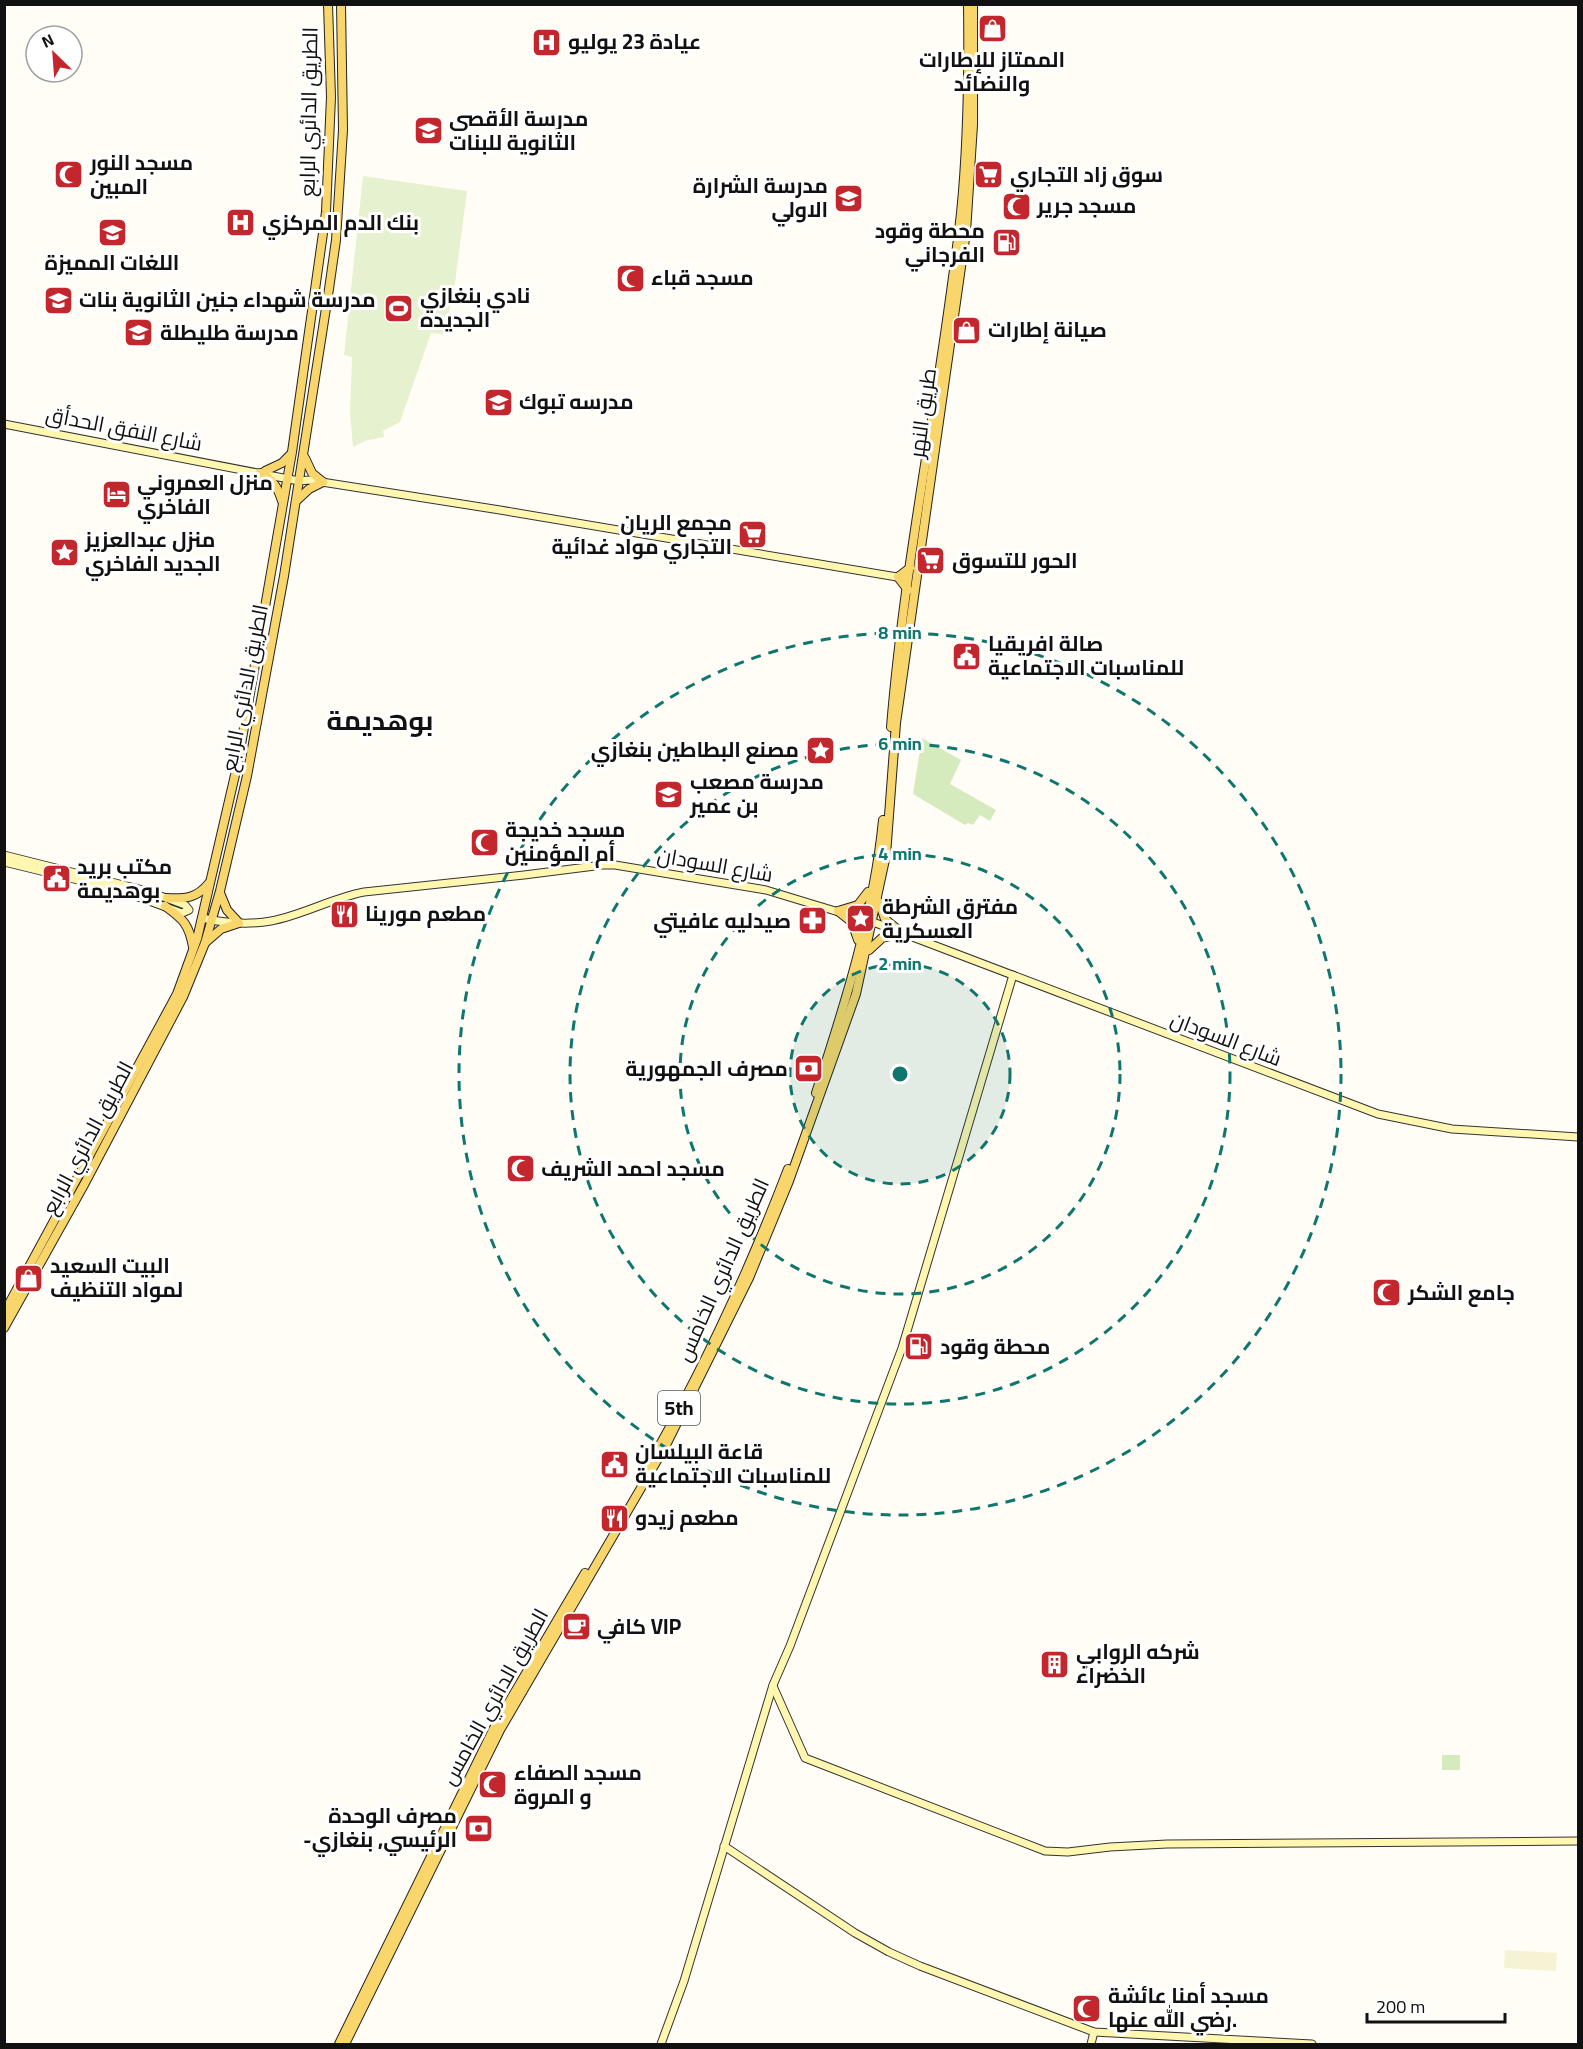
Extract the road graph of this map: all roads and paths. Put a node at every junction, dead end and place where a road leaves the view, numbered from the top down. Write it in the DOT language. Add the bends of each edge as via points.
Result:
graph roads {
  1 [pos="328,4"];
  2 [pos="341,4"];
  3 [pos="968,6"];
  4 [pos="4,424"];
  5 [pos="292,452"];
  6 [pos="304,452"];
  7 [pos="263,472"];
  8 [pos="288,476"];
  9 [pos="300,479"];
  10 [pos="323,482"];
  11 [pos="295,502"];
  12 [pos="283,504"];
  13 [pos="911,566"];
  14 [pos="898,577"];
  15 [pos="909,578"];
  16 [pos="908,590"];
  17 [pos="255,670"];
  18 [pos="266,672"];
  19 [pos="892,724"];
  20 [pos="887,824"];
  21 [pos="4,855"];
  22 [pos="4,862"];
  23 [pos="210,882"];
  24 [pos="872,885"];
  25 [pos="220,891"];
  26 [pos="879,895"];
  27 [pos="166,902"];
  28 [pos="838,911"];
  29 [pos="202,918"];
  30 [pos="211,920"];
  31 [pos="869,921"];
  32 [pos="239,923"];
  33 [pos="902,933"];
  34 [pos="205,943"];
  35 [pos="858,949"];
  36 [pos="193,951"];
  37 [pos="866,954"];
  38 [pos="1013,975"];
  39 [pos="1578,1137"];
  40 [pos="4,1313"];
  41 [pos="4,1328"];
  42 [pos="702,1368"];
  43 [pos="773,1685"];
  44 [pos="1578,1841"];
  45 [pos="724,1846"];
  46 [pos="1094,2032"];
  47 [pos="339,2044"];
  48 [pos="345,2044"];
  49 [pos="661,2044"];
  50 [pos="1092,2044"];
  51 [pos="1312,2044"];
  1 -- 5 [label="main road, الطريق الدائري الرابع" via="331,97 326,212"];
  2 -- 6 [label="main road, الطريق الدائري الرابع" via="344,101 340,186"];
  3 -- 13 [label="main road, طريق النهر" via="961,213"];
  3 -- 20 [label="main road, طريق النهر" via="973,125 966,232 896,723"];
  4 -- 7 [label="main road, شارع النفق الحدأق"];
  5 -- 7 [label="main road" via="282,463"];
  5 -- 8 [label="main road, الطريق الدائري الرابع"];
  6 -- 9 [label="main road, الطريق الدائري الرابع"];
  6 -- 10 [label="main road" via="308,467"];
  7 -- 8 [label="main road, شارع النفق الحدأق"];
  7 -- 12 [label="main road" via="276,486"];
  8 -- 9 [label="main road, شارع النفق الحدأق"];
  8 -- 12 [label="main road, الطريق الدائري الرابع"];
  9 -- 10 [label="main road, شارع النفق الحدأق"];
  9 -- 11 [label="main road, الطريق الدائري الرابع"];
  10 -- 11 [label="main road"];
  10 -- 14 [label="main road, شارع النفق الحدأق"];
  11 -- 18 [label="main road, الطريق الدائري الرابع"];
  12 -- 17 [label="main road, الطريق الدائري الرابع"];
  13 -- 14 [label="main road"];
  13 -- 15 [label="main road, طريق النهر"];
  14 -- 15 [label="main road, شارع النفق الحدأق"];
  14 -- 16 [label="main road"];
  15 -- 16 [label="main road, طريق النهر"];
  16 -- 19 [label="main road, طريق النهر"];
  17 -- 18 [label="main road"];
  17 -- 23 [label="main road, الطريق الدائري الرابع"];
  18 -- 25 [label="main road, الطريق الدائري الرابع"];
  19 -- 24 [label="main road, الطريق الدائري الخامس / 5th"];
  20 -- 26 [label="main road, الطريق الدائري الخامس / 5th"];
  21 -- 27 [label="main road" via="121,884"];
  22 -- 27 [label="main road"];
  23 -- 27 [label="main road" via="192,897"];
  23 -- 29 [label="main road, الطريق الدائري الرابع"];
  24 -- 28 [label="main road" via="858,905"];
  24 -- 31 [label="main road, الطريق الدائري الخامس / 5th"];
  25 -- 30 [label="main road, الطريق الدائري الرابع"];
  25 -- 32 [label="main road" via="227,910"];
  26 -- 31 [label="main road, الطريق الدائري الخامس / 5th"];
  26 -- 33 [label="main road" via="885,919"];
  27 -- 36 [label="main road" via="185,921"];
  28 -- 31 [label="main road, شارع السودان"];
  28 -- 32 [label="main road, شارع السودان" via="766,890 603,865 364,892 273,921"];
  28 -- 35 [label="main road" via="852,922"];
  29 -- 30 [label="main road, شارع السودان"];
  29 -- 36 [label="main road, الطريق الدائري الرابع"];
  30 -- 32 [label="main road, شارع السودان"];
  30 -- 34 [label="main road, الطريق الدائري الرابع"];
  31 -- 33 [label="main road, شارع السودان"];
  31 -- 35 [label="main road, الطريق الدائري الخامس / 5th"];
  31 -- 37 [label="main road, الطريق الدائري الخامس / 5th"];
  32 -- 34 [label="main road" via="221,929"];
  33 -- 37 [label="main road" via="882,938"];
  33 -- 38 [label="main road, شارع السودان"];
  34 -- 41 [label="main road, الطريق الدائري الرابع" via="178,1006"];
  35 -- 42 [label="main road, الطريق الدائري الخامس / 5th" via="839,1024 789,1167"];
  36 -- 40 [label="main road, الطريق الدائري الرابع" via="177,994"];
  37 -- 42 [label="main road, الطريق الدائري الخامس / 5th" via="856,994 789,1181 749,1278"];
  38 -- 39 [label="main road, شارع السودان" via="1378,1114 1473,1131"];
  38 -- 43 [label="main road" via="902,1348"];
  42 -- 47 [label="main road, الطريق الدائري الخامس / 5th" via="495,1726"];
  42 -- 48 [label="main road, الطريق الدائري الخامس / 5th" via="663,1451 500,1730"];
  43 -- 44 [label="main road" via="805,1758 1045,1851 1190,1844"];
  43 -- 45 [label="main road"];
  45 -- 46 [label="main road" via="889,1952"];
  45 -- 49 [label="main road"];
  46 -- 50 [label="main road"];
  46 -- 51 [label="main road"];
}
